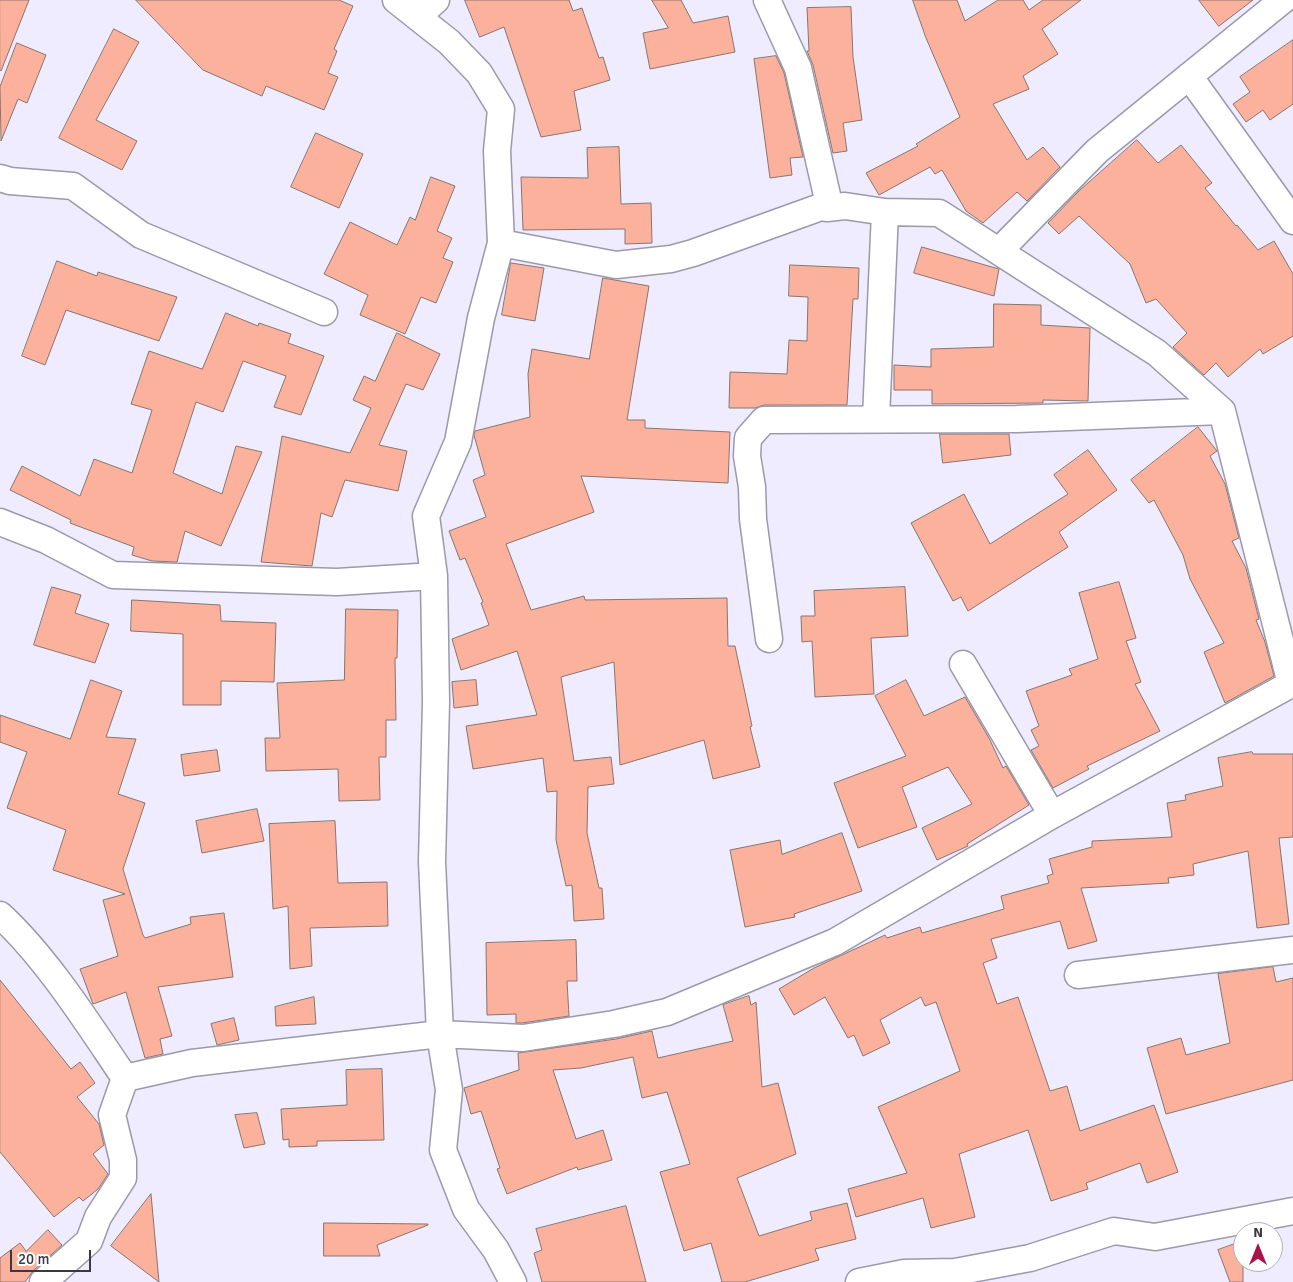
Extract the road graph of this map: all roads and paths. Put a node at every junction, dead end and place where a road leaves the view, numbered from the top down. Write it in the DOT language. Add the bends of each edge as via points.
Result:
graph roads {
  1 [pos="396,0"];
  2 [pos="767,0"];
  3 [pos="1283,0"];
  4 [pos="427,8"];
  5 [pos="1189,76"];
  6 [pos="0,178"];
  7 [pos="829,204"];
  8 [pos="886,212"];
  9 [pos="1293,221"];
  10 [pos="500,243"];
  11 [pos="999,251"];
  12 [pos="324,312"];
  13 [pos="1222,411"];
  14 [pos="876,418"];
  15 [pos="0,522"];
  16 [pos="434,576"];
  17 [pos="769,640"];
  18 [pos="963,664"];
  19 [pos="1292,684"];
  20 [pos="1052,815"];
  21 [pos="0,914"];
  22 [pos="1293,950"];
  23 [pos="1078,975"];
  24 [pos="440,1034"];
  25 [pos="125,1078"];
  26 [pos="1293,1211"];
  27 [pos="43,1282"];
  28 [pos="513,1282"];
  29 [pos="859,1282"];
  1 -- 4 [label="street"];
  2 -- 7 [label="street" via="798,68"];
  3 -- 5 [label="street"];
  4 -- 10 [label="street" via="449,42 479,73 500,109 497,151"];
  5 -- 9 [label="street"];
  5 -- 11 [label="street" via="1097,150"];
  6 -- 12 [label="street" via="73,186 141,236"];
  7 -- 8 [label="street" via="827,208 845,206"];
  7 -- 10 [label="street" via="694,253 646,263 616,265"];
  8 -- 11 [label="street" via="939,213"];
  8 -- 14 [label="street"];
  10 -- 16 [label="street" via="481,318 458,442 426,516"];
  11 -- 13 [label="street" via="1157,353"];
  13 -- 14 [label="street" via="1017,419"];
  13 -- 19 [label="street"];
  14 -- 17 [label="street" via="764,420 748,438 753,519"];
  15 -- 16 [label="street" via="46,540 113,575 336,582"];
  16 -- 24 [label="street" via="436,702 432,862"];
  18 -- 20 [label="street"];
  19 -- 20 [label="street"];
  20 -- 24 [label="street" via="835,942 667,1012 523,1038"];
  21 -- 25 [label="street" via="72,1000"];
  22 -- 23 [label="street"];
  24 -- 25 [label="street" via="192,1063"];
  24 -- 28 [label="street" via="449,1090 443,1150 466,1209 496,1250"];
  25 -- 27 [label="street" via="112,1115 123,1160 123,1178 98,1216 88,1240"];
  26 -- 29 [label="street" via="1155,1237 1114,1231 1030,1258 956,1272 904,1273"];
}
